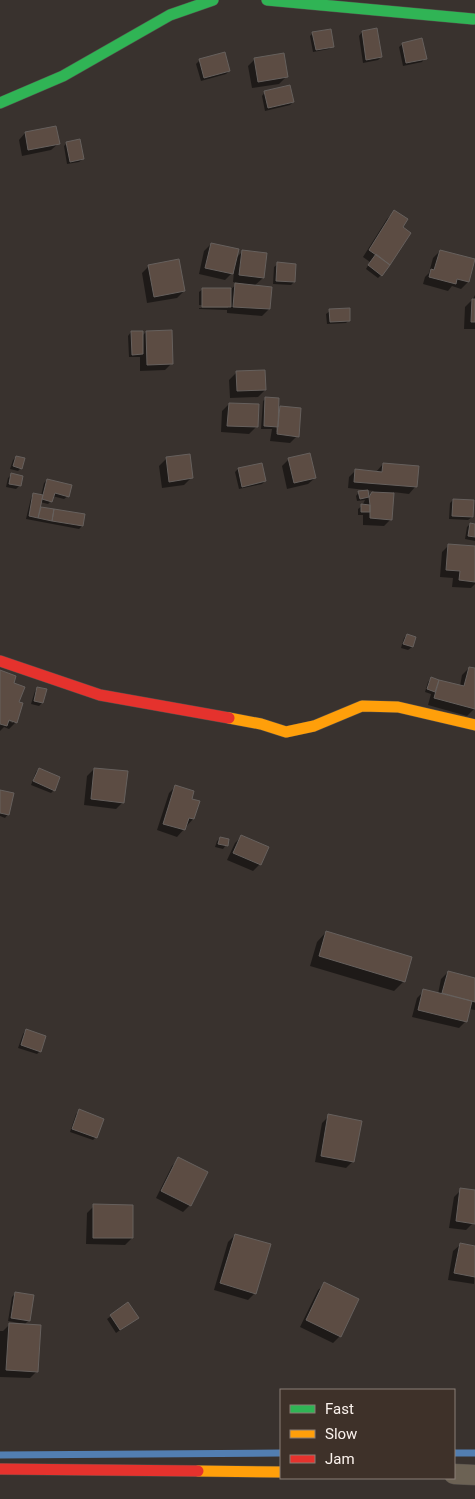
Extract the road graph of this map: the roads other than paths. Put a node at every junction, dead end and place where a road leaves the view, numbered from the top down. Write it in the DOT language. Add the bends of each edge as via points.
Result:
graph roads {
  1 [pos="213,0"];
  2 [pos="267,0"];
  3 [pos="473,19"];
  4 [pos="0,102"];
  5 [pos="0,661"];
  6 [pos="475,725"];
  7 [pos="0,1469"];
  8 [pos="280,1472"];
  9 [pos="455,1474"];
  10 [pos="475,1475"];
  1 -- 4 [label="street" via="170,15 63,76"];
  2 -- 3 [label="street"];
  5 -- 6 [label="street" via="100,695 261,724 286,732 314,726 362,706 398,707"];
  7 -- 8 [label="street"];
  9 -- 10 [label="street"];
}
